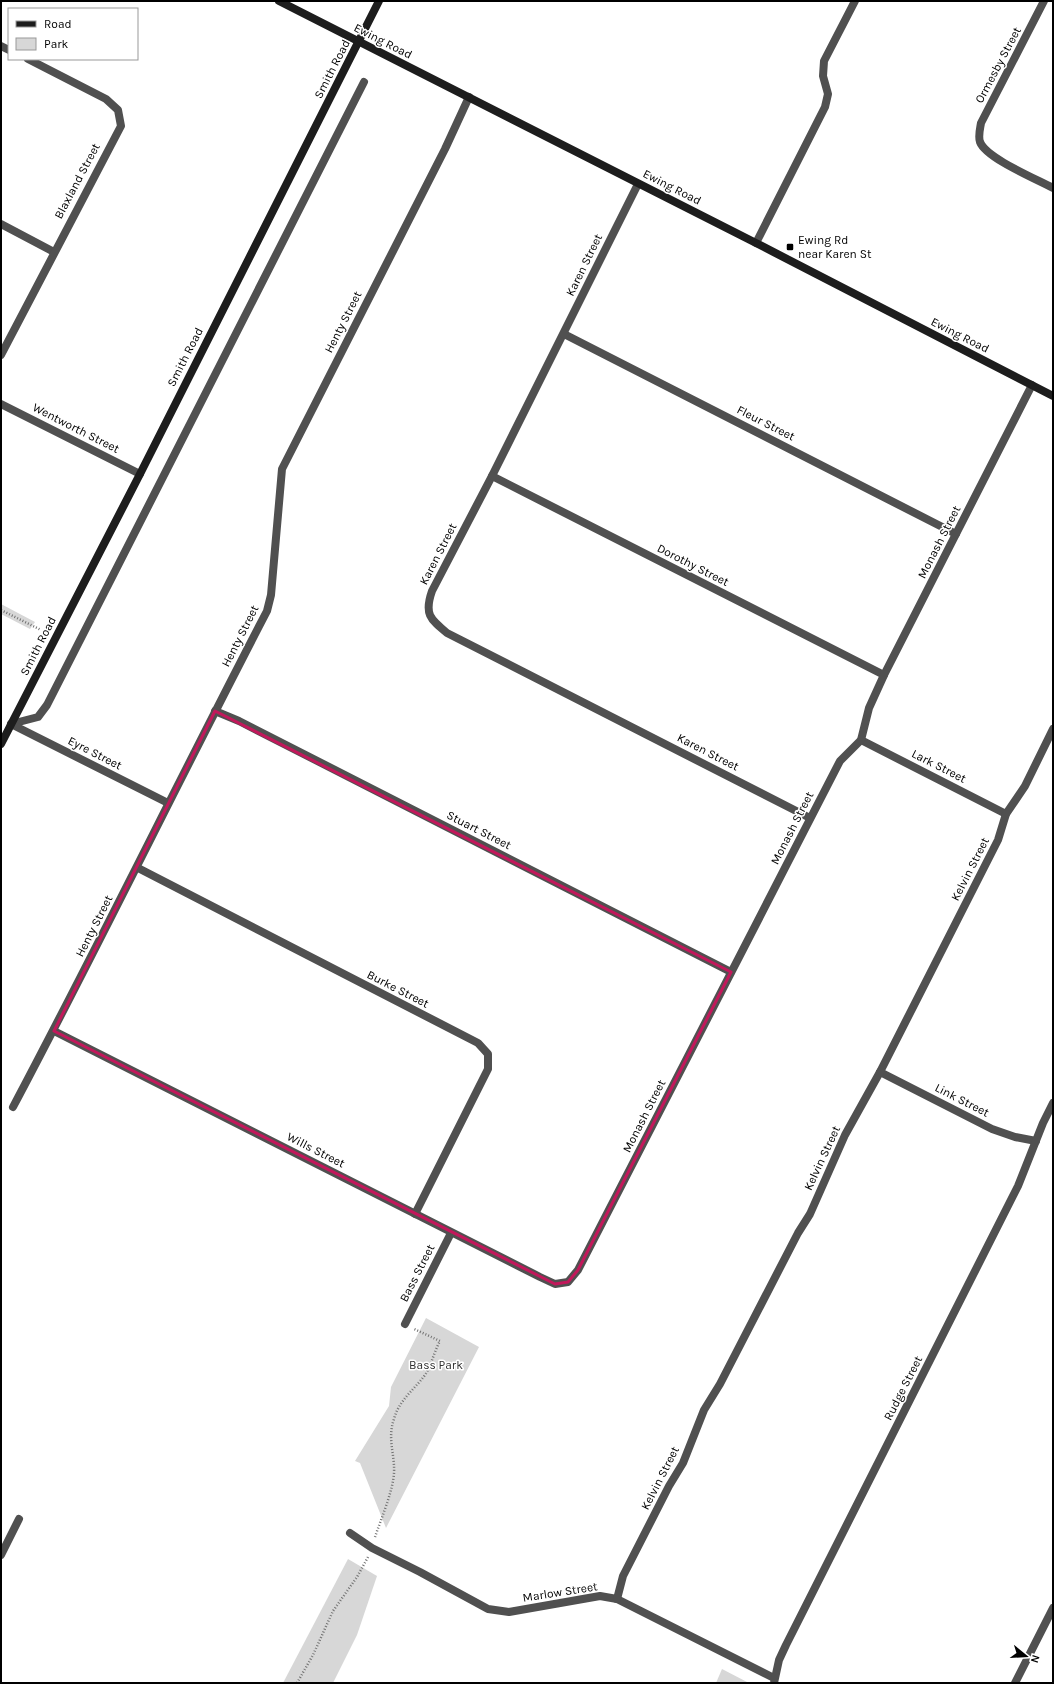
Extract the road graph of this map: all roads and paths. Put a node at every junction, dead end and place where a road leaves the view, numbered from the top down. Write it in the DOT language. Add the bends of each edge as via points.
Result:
graph roads {
  1 [pos="279,1"];
  2 [pos="379,1"];
  3 [pos="855,1"];
  4 [pos="1044,1"];
  5 [pos="359,42"];
  6 [pos="30,60"];
  7 [pos="364,82"];
  8 [pos="469,97"];
  9 [pos="638,184"];
  10 [pos="1053,188"];
  11 [pos="1,224"];
  12 [pos="756,243"];
  13 [pos="54,252"];
  14 [pos="564,334"];
  15 [pos="1,355"];
  16 [pos="1032,385"];
  17 [pos="1053,396"];
  18 [pos="1,404"];
  19 [pos="140,474"];
  20 [pos="492,476"];
  21 [pos="956,534"];
  22 [pos="1,610"];
  23 [pos="42,630"];
  24 [pos="884,675"];
  25 [pos="215,711"];
  26 [pos="11,724"];
  27 [pos="1053,729"];
  28 [pos="861,740"];
  29 [pos="1,744"];
  30 [pos="168,804"];
  31 [pos="1006,814"];
  32 [pos="810,818"];
  33 [pos="138,868"];
  34 [pos="731,972"];
  35 [pos="54,1031"];
  36 [pos="880,1072"];
  37 [pos="1053,1103"];
  38 [pos="14,1107"];
  39 [pos="1036,1141"];
  40 [pos="415,1214"];
  41 [pos="451,1233"];
  42 [pos="568,1282"];
  43 [pos="405,1324"];
  44 [pos="19,1518"];
  45 [pos="350,1534"];
  46 [pos="372,1548"];
  47 [pos="1,1555"];
  48 [pos="618,1599"];
  49 [pos="1053,1608"];
  50 [pos="774,1681"];
  51 [pos="297,1683"];
  52 [pos="1015,1683"];
  1 -- 5 [label="main road, Ewing Road"];
  2 -- 5 [label="main road, Smith Road"];
  3 -- 12 [label="street" via="824,62 823,76 828,94 825,107"];
  4 -- 10 [label="street, Ormesby Street" via="981,123 980,141 988,154"];
  5 -- 8 [label="main road, Ewing Road"];
  5 -- 19 [label="main road, Smith Road"];
  6 -- 13 [label="street, Blaxland Street" via="106,99 118,110 121,126"];
  7 -- 26 [label="street" via="47,704 38,717"];
  8 -- 9 [label="main road, Ewing Road"];
  8 -- 25 [label="street, Henty Street" via="282,469 271,595 267,612"];
  9 -- 12 [label="main road, Ewing Road"];
  9 -- 14 [label="street, Karen Street"];
  11 -- 13 [label="street"];
  12 -- 16 [label="main road, Ewing Road"];
  13 -- 15 [label="street, Blaxland Street"];
  14 -- 20 [label="street, Karen Street"];
  14 -- 21 [label="street, Fleur Street"];
  16 -- 17 [label="main road, Ewing Road"];
  16 -- 21 [label="street, Monash Street"];
  18 -- 19 [label="street, Wentworth Street"];
  19 -- 26 [label="main road, Smith Road"];
  20 -- 24 [label="street, Dorothy Street"];
  20 -- 32 [label="street, Karen Street" via="432,591 428,603 432,620 447,633"];
  21 -- 24 [label="street, Monash Street"];
  22 -- 23 [label="path"];
  24 -- 28 [label="street, Monash Street" via="868,708"];
  25 -- 30 [label="street, Henty Street"];
  25 -- 34 [label="street, Stuart Street"];
  26 -- 29 [label="main road, Smith Road"];
  26 -- 30 [label="street, Eyre Street"];
  27 -- 31 [label="street, Kelvin Street" via="1025,786"];
  28 -- 31 [label="street, Lark Street"];
  28 -- 32 [label="street, Monash Street" via="840,761"];
  30 -- 33 [label="street, Henty Street"];
  31 -- 36 [label="street, Kelvin Street" via="998,840"];
  32 -- 34 [label="street, Monash Street"];
  33 -- 35 [label="street, Henty Street"];
  33 -- 40 [label="street, Burke Street" via="478,1043 488,1054 488,1069"];
  34 -- 42 [label="street, Monash Street" via="578,1270"];
  35 -- 38 [label="street, Henty Street"];
  35 -- 40 [label="street, Wills Street"];
  36 -- 39 [label="street, Link Street" via="992,1129"];
  36 -- 48 [label="street, Kelvin Street" via="832,1161 810,1214 704,1410 683,1463 623,1576"];
  37 -- 39 [label="street, Rudge Street"];
  39 -- 50 [label="street, Rudge Street" via="1018,1186 786,1645"];
  40 -- 41 [label="street, Wills Street"];
  41 -- 42 [label="street, Wills Street" via="556,1284"];
  41 -- 43 [label="street, Bass Street"];
  43 -- 46 [label="path" via="440,1341 430,1366 403,1399 394,1419 390,1441 394,1473"];
  44 -- 47 [label="street"];
  45 -- 46 [label="street, Marlow Street"];
  46 -- 48 [label="street, Marlow Street" via="488,1609 510,1612 600,1596"];
  46 -- 51 [label="path" via="357,1577 333,1611"];
  48 -- 50 [label="street, Marlow Street"];
  49 -- 52 [label="street"];
}
